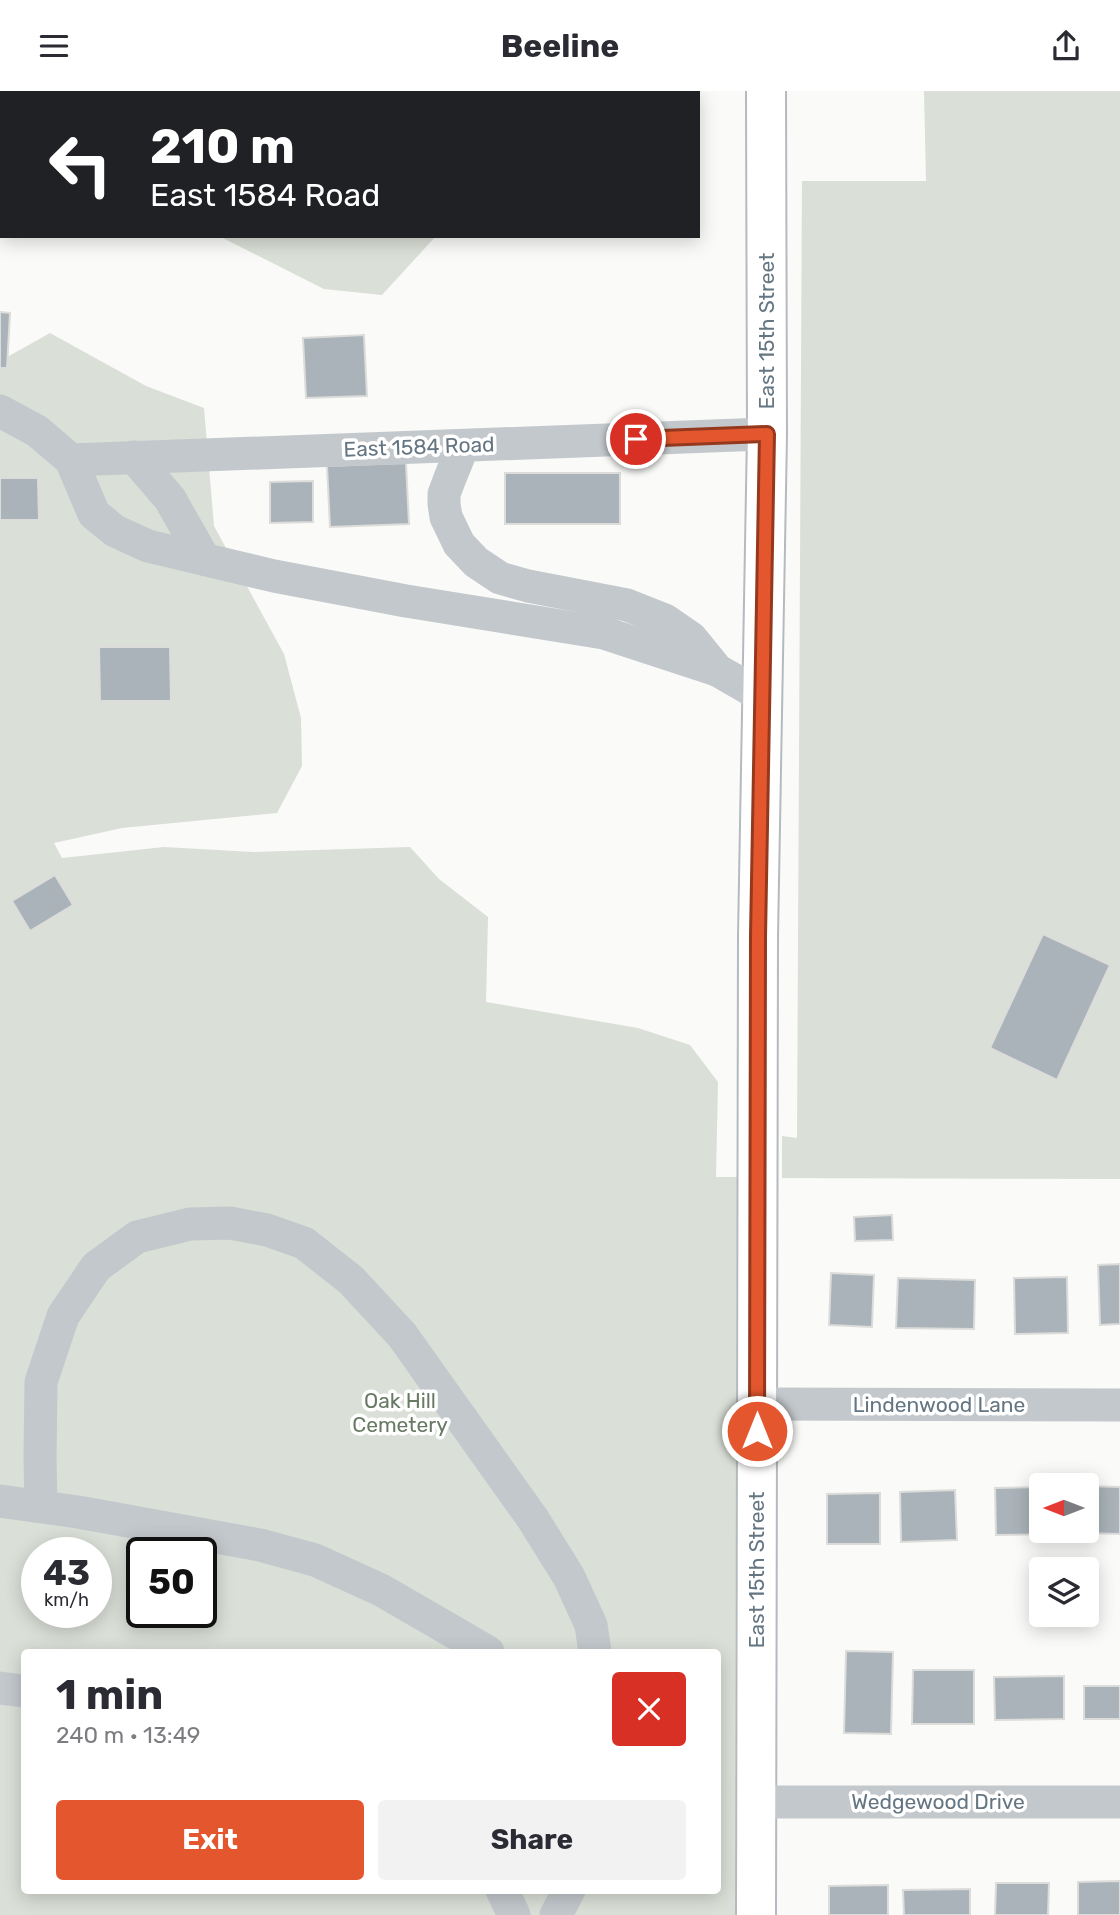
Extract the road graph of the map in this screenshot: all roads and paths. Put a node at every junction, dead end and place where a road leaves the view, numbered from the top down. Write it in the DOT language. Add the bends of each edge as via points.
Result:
graph roads {
  1 [pos="766,91"];
  2 [pos="0,411"];
  3 [pos="767,434"];
  4 [pos="463,446"];
  5 [pos="134,457"];
  6 [pos="71,460"];
  7 [pos="204,559"];
  8 [pos="717,670"];
  9 [pos="762,696"];
  10 [pos="757,1404"];
  11 [pos="1120,1405"];
  12 [pos="0,1501"];
  13 [pos="41,1506"];
  14 [pos="483,1649"];
  15 [pos="595,1649"];
  16 [pos="0,1688"];
  17 [pos="21,1691"];
  18 [pos="756,1802"];
  19 [pos="1120,1802"];
  20 [pos="504,1894"];
  21 [pos="567,1894"];
  22 [pos="514,1915"];
  23 [pos="556,1915"];
  24 [pos="756,1915"];
  1 -- 3 [label="main road, East 15th Street"];
  2 -- 6 [label="street" via="37,431"];
  3 -- 4 [label="street, East 1584 Road"];
  3 -- 9 [label="main road, East 15th Street"];
  4 -- 5 [label="street, East 1584 Road"];
  4 -- 8 [label="street" via="444,504 452,532 468,555 500,578 627,605 665,620 691,638"];
  5 -- 6 [label="street, East 1584 Road"];
  5 -- 7 [label="street" via="170,499"];
  6 -- 7 [label="street" via="94,514 115,531 148,546"];
  7 -- 8 [label="street" via="406,601 604,633"];
  8 -- 9 [label="street"];
  9 -- 10 [label="main road, East 15th Street"];
  10 -- 11 [label="street, Lindenwood Lane"];
  10 -- 18 [label="main road, East 15th Street"];
  12 -- 13 [label="street"];
  13 -- 14 [label="street" via="260,1545 315,1560 381,1590"];
  13 -- 15 [label="street" via="41,1382 63,1316 96,1267 137,1237 190,1224 230,1223 267,1230 304,1243 342,1272 402,1335 569,1577 591,1625"];
  16 -- 17 [label="street"];
  18 -- 19 [label="street, Wedgewood Drive"];
  18 -- 24 [label="main road, East 15th Street"];
  20 -- 22 [label="street"];
  21 -- 23 [label="street"];
}
